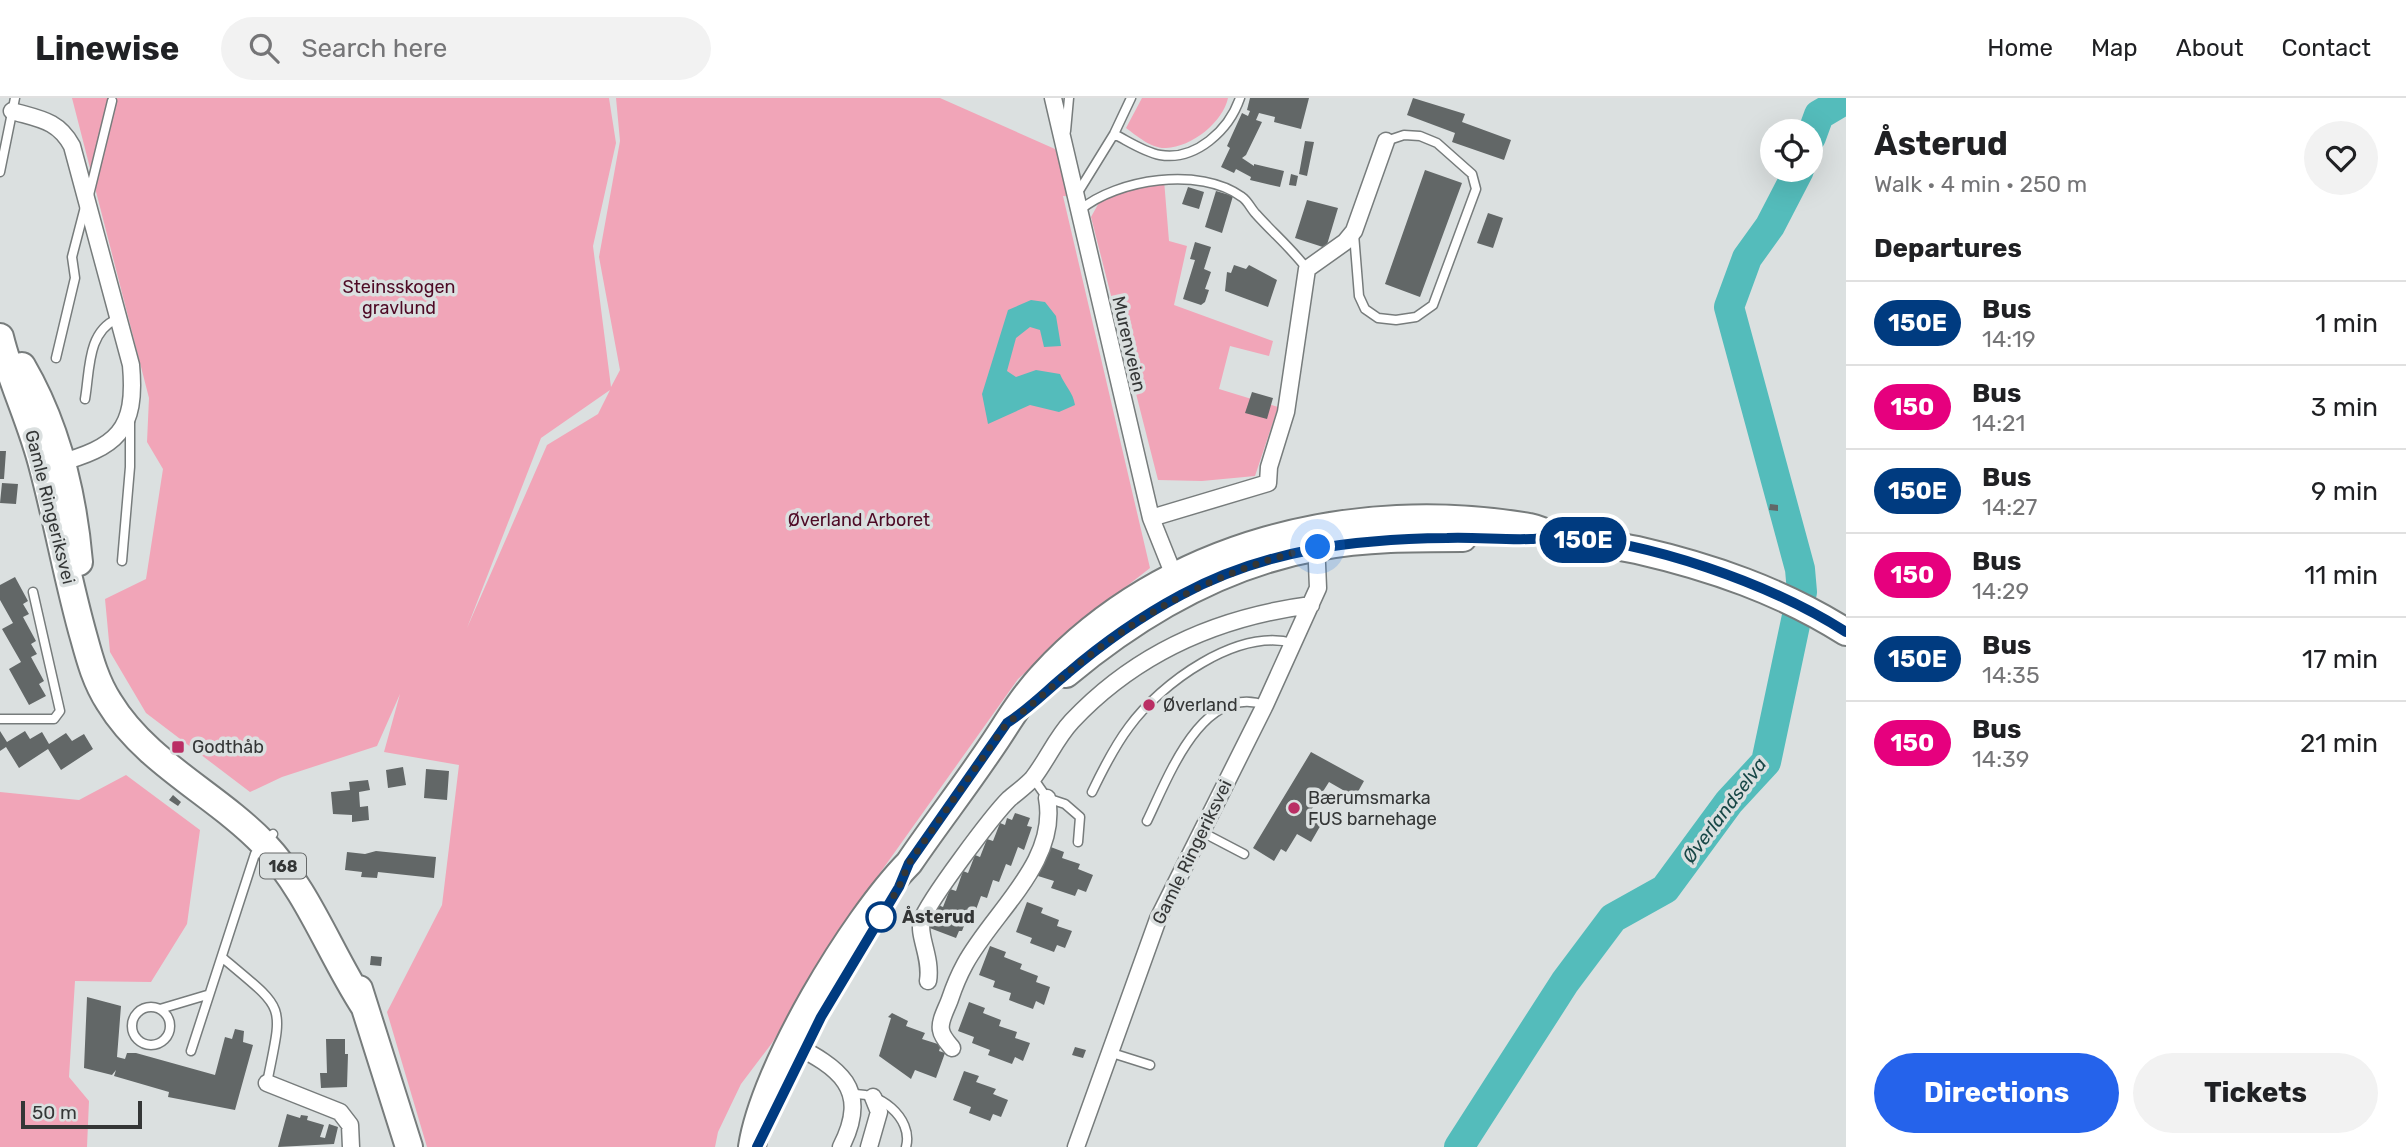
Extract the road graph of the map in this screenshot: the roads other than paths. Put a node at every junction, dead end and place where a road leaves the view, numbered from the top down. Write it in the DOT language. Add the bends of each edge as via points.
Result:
graph roads {
  1 [pos="1053,98"];
  2 [pos="1069,98"];
  3 [pos="1131,98"];
  4 [pos="1240,98"];
  5 [pos="112,101"];
  6 [pos="14,104"];
  7 [pos="1114,134"];
  8 [pos="1386,141"];
  9 [pos="1065,152"];
  10 [pos="0,172"];
  11 [pos="87,201"];
  12 [pos="1077,204"];
  13 [pos="1354,231"];
  14 [pos="1307,269"];
  15 [pos="117,319"];
  16 [pos="4,348"];
  17 [pos="57,358"];
  18 [pos="85,399"];
  19 [pos="130,419"];
  20 [pos="53,465"];
  21 [pos="1151,518"];
  22 [pos="1316,537"];
  23 [pos="122,561"];
  24 [pos="1178,585"];
  25 [pos="33,592"];
  26 [pos="1311,605"];
  27 [pos="1846,632"];
  28 [pos="1293,643"];
  29 [pos="1265,705"];
  30 [pos="0,719"];
  31 [pos="1033,778"];
  32 [pos="1092,792"];
  33 [pos="1047,798"];
  34 [pos="1147,821"];
  35 [pos="1200,831"];
  36 [pos="269,839"];
  37 [pos="1078,842"];
  38 [pos="1244,854"];
  39 [pos="224,959"];
  40 [pos="928,981"];
  41 [pos="207,995"];
  42 [pos="160,1009"];
  43 [pos="798,1047"];
  44 [pos="952,1048"];
  45 [pos="191,1051"];
  46 [pos="1112,1053"];
  47 [pos="1150,1065"];
  48 [pos="267,1083"];
  49 [pos="851,1095"];
  50 [pos="873,1097"];
  51 [pos="351,1147"];
  52 [pos="409,1147"];
  53 [pos="752,1147"];
  54 [pos="758,1147"];
  55 [pos="841,1147"];
  56 [pos="869,1147"];
  57 [pos="906,1147"];
  58 [pos="1076,1147"];
  1 -- 9 [label="street, Murenveien"];
  2 -- 9 [label="lane"];
  3 -- 7 [label="lane"];
  4 -- 7 [label="lane" via="1228,122 1206,145 1173,155 1144,150"];
  5 -- 11 [label="lane"];
  6 -- 10 [label="lane"];
  6 -- 11 [label="street" via="65,133"];
  7 -- 12 [label="lane"];
  8 -- 13 [label="street"];
  8 -- 13 [label="lane" via="1404,135 1429,139 1472,174 1476,189 1433,305 1416,317 1396,320 1378,318 1365,309 1359,296"];
  9 -- 12 [label="street, Murenveien"];
  11 -- 15 [label="street"];
  11 -- 17 [label="lane" via="72,257 75,278"];
  12 -- 14 [label="lane" via="1114,190 1167,179 1197,180 1244,198"];
  12 -- 21 [label="street, Murenveien"];
  13 -- 14 [label="street"];
  14 -- 21 [label="street" via="1286,412 1268,483"];
  15 -- 18 [label="lane" via="94,338"];
  15 -- 19 [label="street" via="131,365"];
  16 -- 20 [label="main road, Gamle Ringeriksvei / 168"];
  19 -- 20 [label="street" via="104,446"];
  19 -- 23 [label="lane"];
  20 -- 36 [label="main road, Gamle Ringeriksvei / 168" via="73,605 96,679 108,701 129,729 163,758 198,774"];
  21 -- 24 [label="street, Murenveien"];
  22 -- 24 [label="main road" via="1253,544"];
  22 -- 26 [label="street, Gamle Ringeriksvei" via="1318,587"];
  22 -- 27 [label="main road" via="1355,522 1420,519 1531,527 1681,561 1770,591"];
  24 -- 43 [label="main road" via="1007,723 854,933"];
  25 -- 30 [label="lane" via="60,711 46,720"];
  26 -- 28 [label="street, Gamle Ringeriksvei"];
  26 -- 31 [label="street" via="1225,622 1145,659 1113,681 1071,722"];
  28 -- 29 [label="street, Gamle Ringeriksvei"];
  28 -- 32 [label="lane" via="1278,639 1254,642 1200,663 1130,724"];
  29 -- 34 [label="lane" via="1254,701 1231,705 1201,725 1180,755"];
  29 -- 35 [label="street, Gamle Ringeriksvei"];
  31 -- 33 [label="lane"];
  31 -- 40 [label="street" via="1008,800 927,909 920,932 930,964"];
  33 -- 37 [label="lane" via="1065,804 1080,817"];
  33 -- 44 [label="street" via="1050,814 1041,849 956,982 941,1026"];
  35 -- 38 [label="lane"];
  35 -- 46 [label="street, Gamle Ringeriksvei" via="1158,919"];
  36 -- 39 [label="lane" via="255,854"];
  36 -- 52 [label="main road, Gamle Ringeriksvei / 168" via="293,855 329,912 354,971"];
  39 -- 41 [label="lane"];
  39 -- 48 [label="lane" via="275,1004 279,1020"];
  41 -- 42 [label="lane"];
  41 -- 45 [label="lane"];
  42 -- 42 [label="lane" via="142,1009 134,1017 132,1029 142,1043 155,1044 169,1032 168,1019"];
  43 -- 49 [label="street" via="838,1071"];
  43 -- 53 [label="main road" via="769,1091"];
  43 -- 54 [label="main road"];
  46 -- 47 [label="lane"];
  46 -- 58 [label="street, Gamle Ringeriksvei"];
  48 -- 51 [label="street" via="340,1112 350,1125"];
  49 -- 50 [label="lane"];
  49 -- 55 [label="street" via="851,1123"];
  50 -- 56 [label="street" via="880,1112"];
  50 -- 57 [label="lane" via="888,1104 902,1123"];
}
